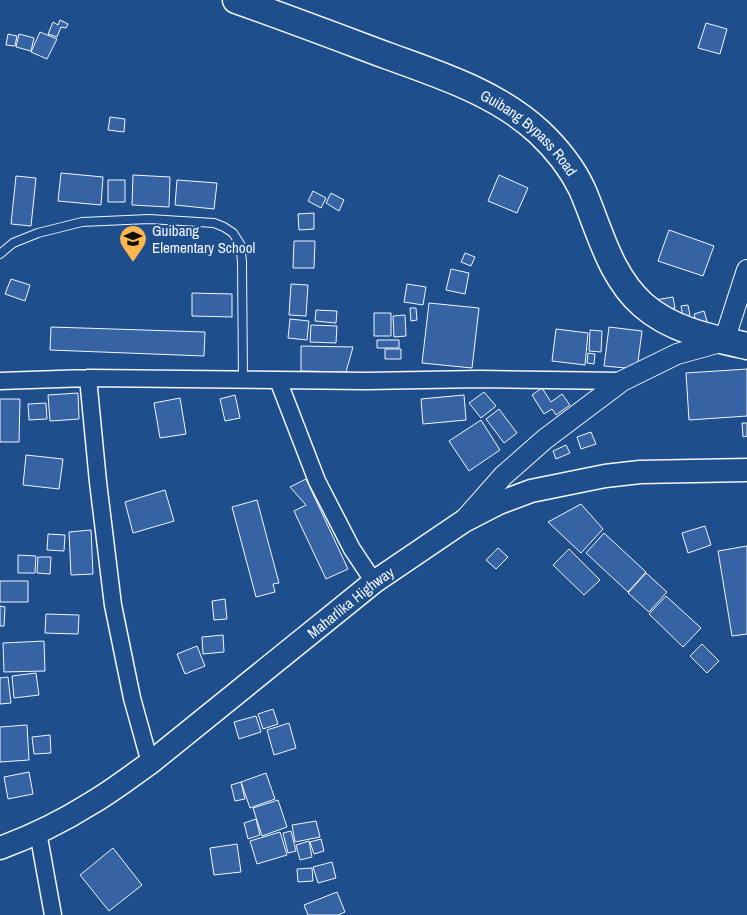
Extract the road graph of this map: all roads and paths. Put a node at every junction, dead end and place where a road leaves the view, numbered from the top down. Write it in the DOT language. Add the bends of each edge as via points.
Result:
graph roads {
  1 [pos="236,0"];
  2 [pos="0,254"];
  3 [pos="747,270"];
  4 [pos="735,343"];
  5 [pos="88,378"];
  6 [pos="242,380"];
  7 [pos="278,380"];
  8 [pos="0,381"];
  9 [pos="622,381"];
  10 [pos="747,470"];
  11 [pos="464,521"];
  12 [pos="374,582"];
  13 [pos="150,762"];
  14 [pos="38,832"];
  15 [pos="0,848"];
  16 [pos="53,915"];
  1 -- 4 [label="highway, Guibang Bypass Road" via="463,84 506,107 538,131 562,156 581,187 611,261 623,282 643,305 665,320 694,333"];
  2 -- 6 [label="lane" via="13,243 38,233 82,222 149,219 214,223 224,227 240,244"];
  3 -- 4 [label="street"];
  4 -- 9 [label="street" via="677,354"];
  5 -- 6 [label="street"];
  5 -- 8 [label="street"];
  5 -- 13 [label="street" via="113,605 132,698"];
  6 -- 7 [label="street"];
  7 -- 9 [label="street"];
  7 -- 12 [label="street" via="316,481 352,549"];
  9 -- 11 [label="street" via="502,476"];
  10 -- 11 [label="main road, Maharlika Highway" via="640,472 605,476 530,491"];
  11 -- 12 [label="main road, Maharlika Highway"];
  12 -- 13 [label="main road, Maharlika Highway"];
  13 -- 14 [label="main road, Maharlika Highway" via="89,805"];
  14 -- 15 [label="main road, Maharlika Highway"];
  14 -- 16 [label="street"];
}
